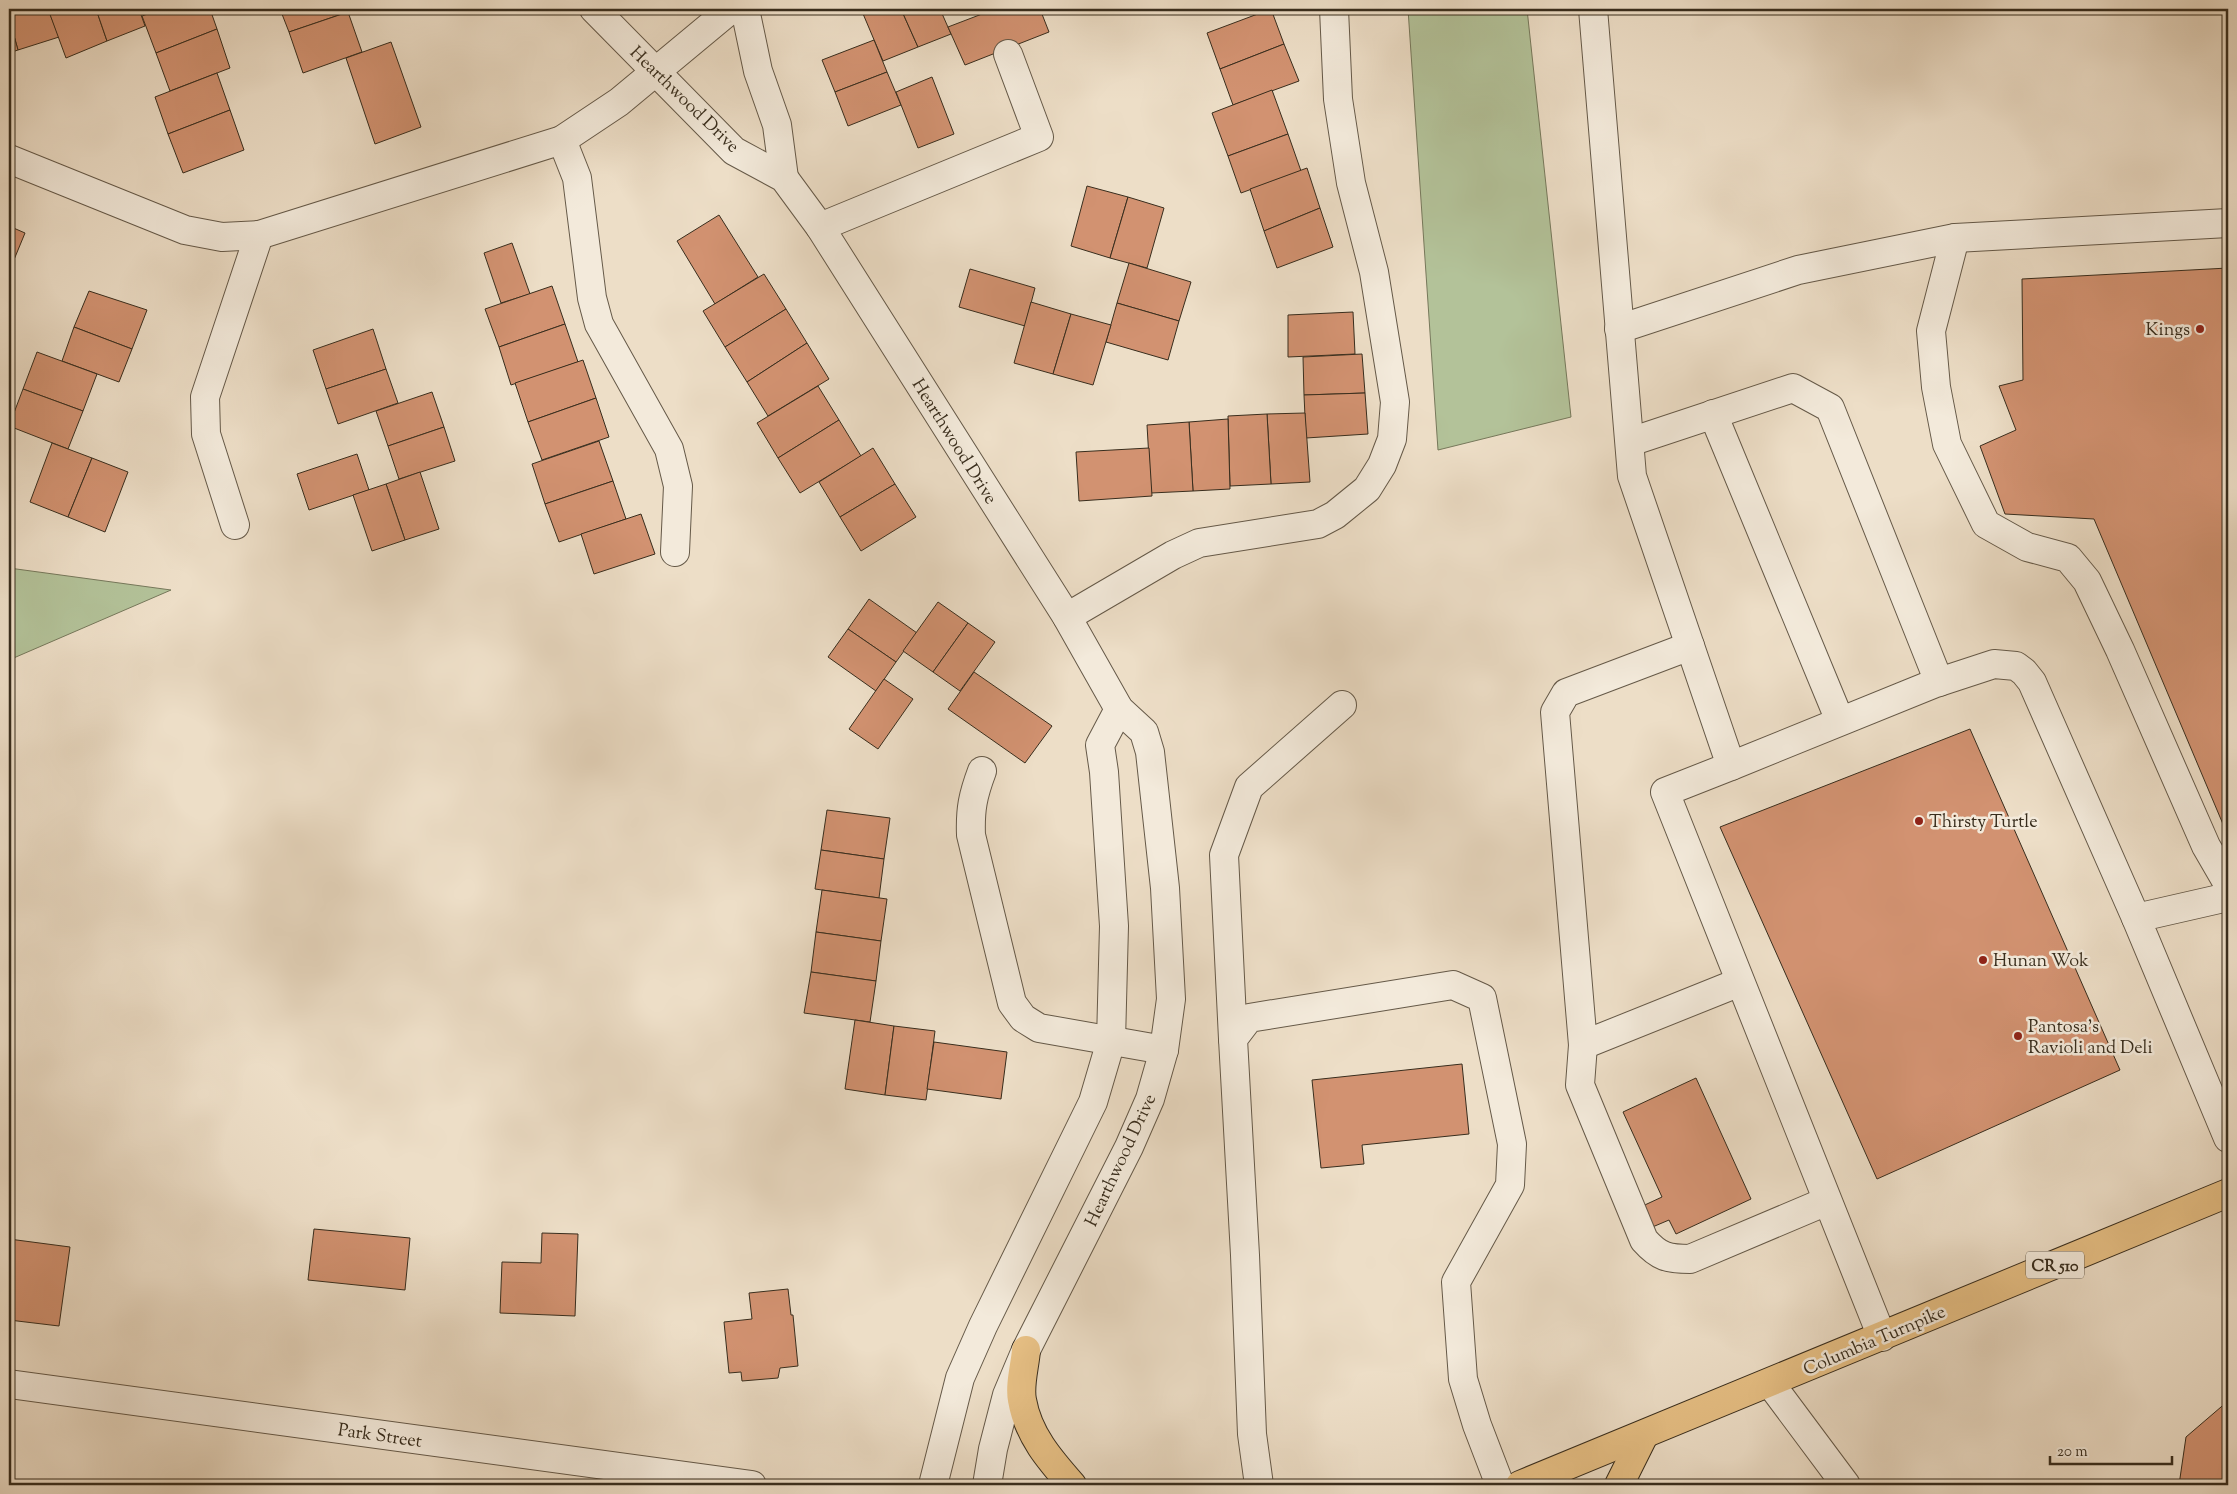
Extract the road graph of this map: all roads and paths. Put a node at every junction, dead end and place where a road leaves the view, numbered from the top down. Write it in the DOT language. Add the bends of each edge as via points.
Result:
graph roads {
  1 [pos="594,9"];
  2 [pos="731,9"];
  3 [pos="745,9"];
  4 [pos="1334,9"];
  5 [pos="1593,9"];
  6 [pos="1008,54"];
  7 [pos="655,72"];
  8 [pos="562,140"];
  9 [pos="9,159"];
  10 [pos="784,178"];
  11 [pos="2228,224"];
  12 [pos="820,227"];
  13 [pos="259,235"];
  14 [pos="1955,238"];
  15 [pos="1619,330"];
  16 [pos="1713,414"];
  17 [pos="1630,442"];
  18 [pos="235,525"];
  19 [pos="675,552"];
  20 [pos="1067,617"];
  21 [pos="1690,646"];
  22 [pos="1939,682"];
  23 [pos="1342,705"];
  24 [pos="1119,708"];
  25 [pos="1840,721"];
  26 [pos="1731,766"];
  27 [pos="982,771"];
  28 [pos="2228,884"];
  29 [pos="2228,898"];
  30 [pos="2136,918"];
  31 [pos="1740,982"];
  32 [pos="1233,1040"];
  33 [pos="1111,1041"];
  34 [pos="1583,1045"];
  35 [pos="1164,1050"];
  36 [pos="2228,1138"];
  37 [pos="2228,1193"];
  38 [pos="1827,1201"];
  39 [pos="1882,1336"];
  40 [pos="1026,1350"];
  41 [pos="1770,1383"];
  42 [pos="9,1384"];
  43 [pos="1644,1435"];
  44 [pos="698,1482"];
  45 [pos="752,1485"];
  46 [pos="933,1485"];
  47 [pos="988,1485"];
  48 [pos="1072,1485"];
  49 [pos="1259,1485"];
  50 [pos="1500,1485"];
  51 [pos="1520,1485"];
  52 [pos="1619,1485"];
  53 [pos="1846,1485"];
  1 -- 7 [label="street, Hearthwood Drive"];
  2 -- 7 [label="street"];
  3 -- 10 [label="street, Hearthwood Drive" via="758,71 777,125"];
  4 -- 20 [label="street" via="1338,99 1348,164 1374,272 1395,402 1392,439 1382,466 1367,489 1335,515 1318,524 1199,543"];
  5 -- 15 [label="street"];
  6 -- 12 [label="street" via="1040,137"];
  7 -- 8 [label="street" via="619,102"];
  7 -- 10 [label="street, Hearthwood Drive" via="734,150"];
  8 -- 13 [label="street"];
  8 -- 19 [label="street" via="576,178 592,298 599,324 669,449 678,486"];
  9 -- 13 [label="street" via="185,230 222,238"];
  10 -- 12 [label="street, Hearthwood Drive"];
  11 -- 14 [label="street"];
  12 -- 20 [label="street, Hearthwood Drive"];
  13 -- 18 [label="street" via="204,397 206,434"];
  14 -- 15 [label="street" via="1798,270"];
  14 -- 28 [label="street" via="1931,331 1936,387 1947,444 1986,524 2027,547 2068,558 2087,581 2206,846"];
  15 -- 17 [label="street"];
  16 -- 17 [label="street"];
  16 -- 22 [label="street" via="1793,388 1830,408"];
  16 -- 25 [label="street"];
  17 -- 21 [label="street" via="1632,476"];
  20 -- 24 [label="street, Hearthwood Drive"];
  21 -- 26 [label="street"];
  21 -- 34 [label="street" via="1566,693 1555,712"];
  22 -- 25 [label="street"];
  22 -- 30 [label="street" via="1994,664 2016,666 2024,672 2032,682"];
  23 -- 32 [label="street" via="1249,787 1224,854"];
  24 -- 33 [label="street" via="1100,745 1114,926"];
  24 -- 35 [label="street, Hearthwood Drive" via="1144,732 1154,772 1171,999"];
  25 -- 26 [label="street"];
  26 -- 31 [label="street" via="1665,792"];
  27 -- 33 [label="street" via="970,812 972,835 1012,1004 1023,1018 1039,1028"];
  29 -- 30 [label="street"];
  30 -- 36 [label="street"];
  31 -- 34 [label="street"];
  31 -- 38 [label="street"];
  32 -- 49 [label="street" via="1252,1434"];
  32 -- 50 [label="street" via="1249,1018 1258,1016 1453,985 1482,998 1512,1144 1510,1185 1456,1282 1463,1379"];
  33 -- 35 [label="street"];
  33 -- 46 [label="street" via="1093,1102 960,1378"];
  34 -- 38 [label="street" via="1580,1085 1644,1240 1654,1252 1671,1259 1690,1259"];
  35 -- 40 [label="street, Hearthwood Drive" via="1150,1099 1129,1147"];
  37 -- 39 [label="main road, Columbia Turnpike / CR 510"];
  38 -- 39 [label="street"];
  39 -- 41 [label="main road, Columbia Turnpike / CR 510"];
  40 -- 47 [label="street, Hearthwood Drive" via="1007,1395 993,1449"];
  40 -- 48 [label="main road" via="1022,1398 1030,1429 1048,1458"];
  41 -- 43 [label="main road, Columbia Turnpike / CR 510"];
  41 -- 53 [label="street"];
  42 -- 44 [label="street, Park Street"];
  43 -- 51 [label="main road, Columbia Turnpike / CR 510"];
  43 -- 52 [label="main road"];
  44 -- 45 [label="street, Park Street"];
}
